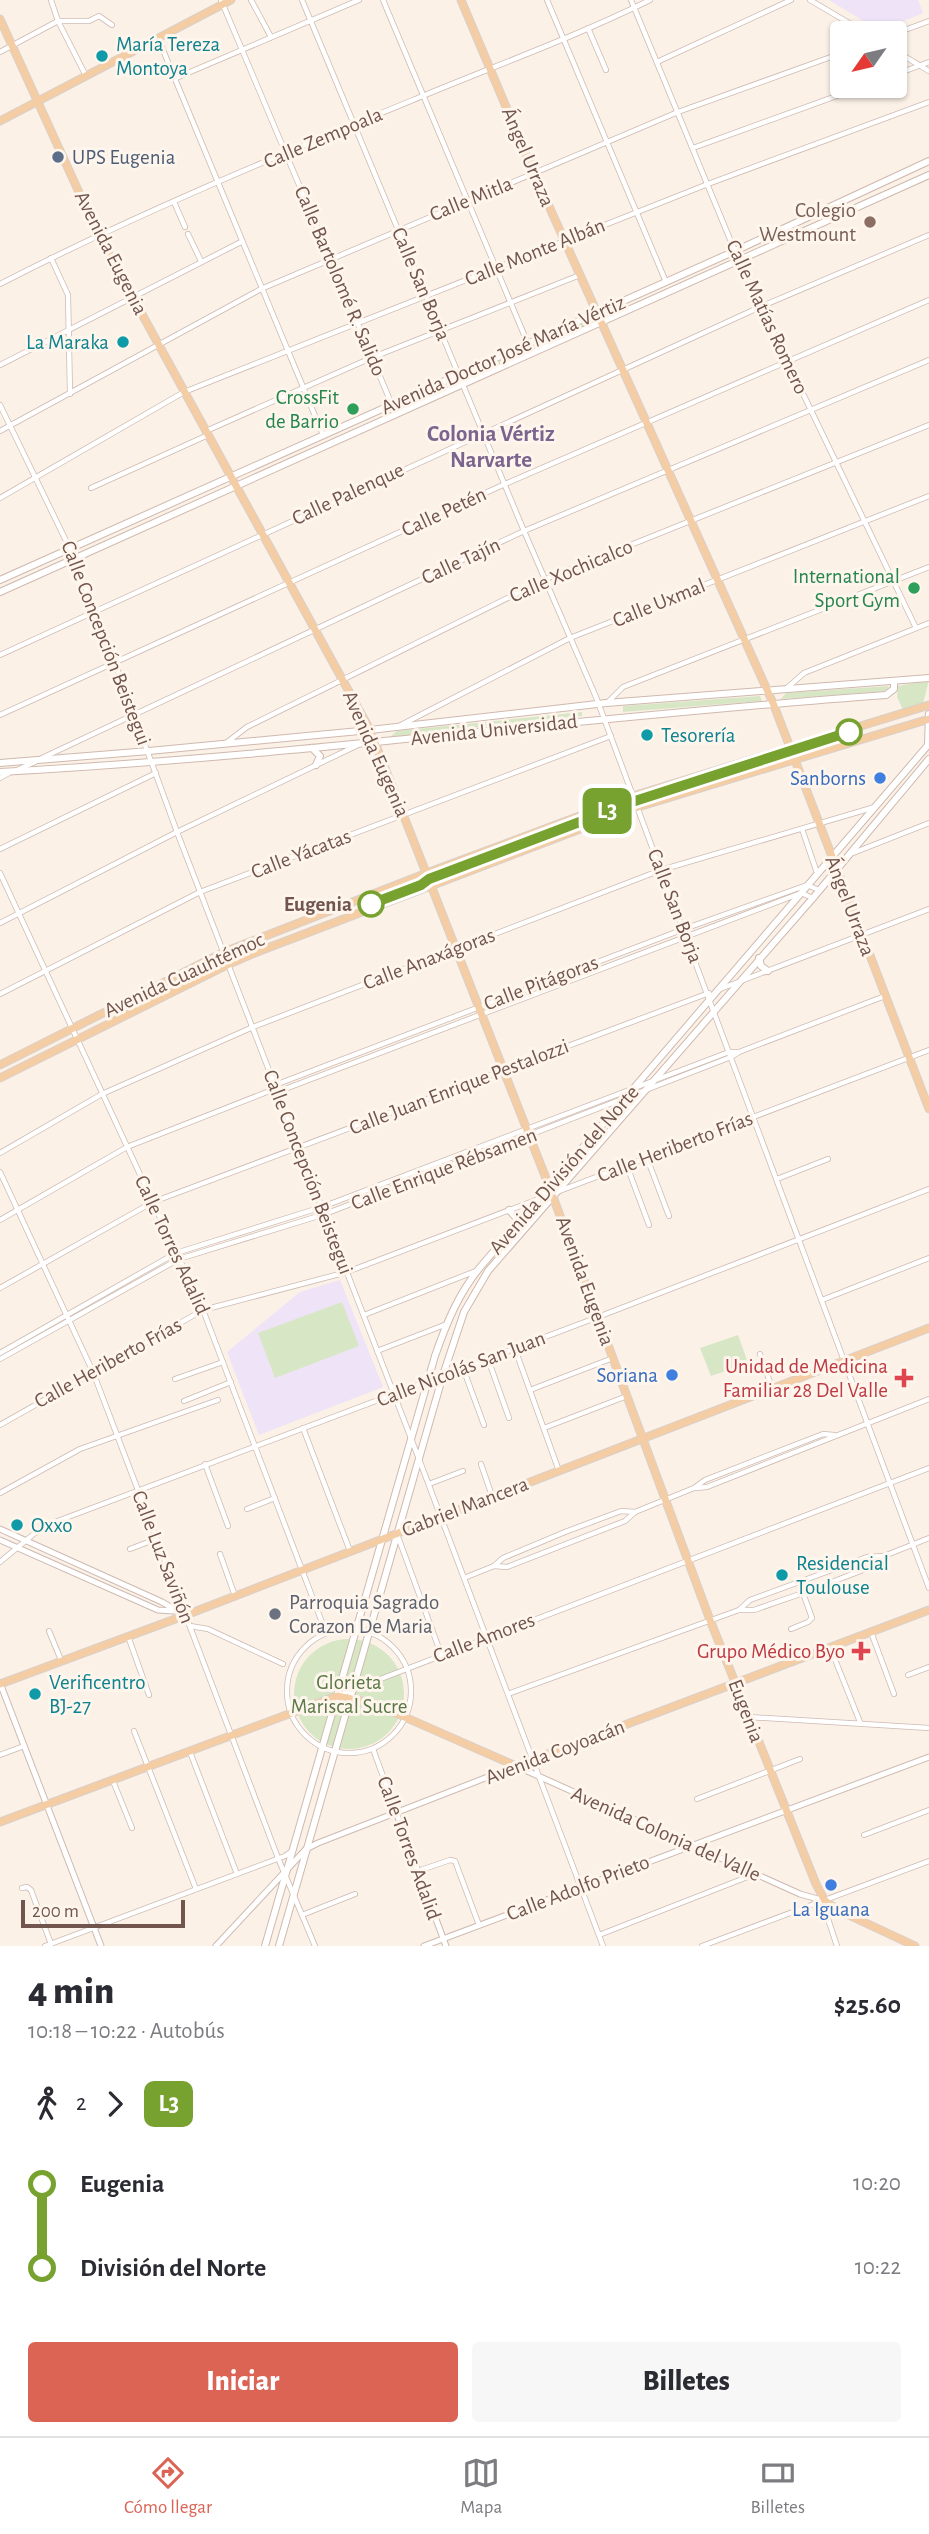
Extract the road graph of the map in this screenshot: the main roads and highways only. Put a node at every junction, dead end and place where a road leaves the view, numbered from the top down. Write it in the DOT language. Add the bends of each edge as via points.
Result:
graph roads {
  1 [pos="231,0"];
  2 [pos="461,0"];
  3 [pos="222,2"];
  4 [pos="0,19"];
  5 [pos="38,101"];
  6 [pos="0,121"];
  7 [pos="929,161"];
  8 [pos="929,175"];
  9 [pos="597,312"];
  10 [pos="602,323"];
  11 [pos="230,476"];
  12 [pos="234,485"];
  13 [pos="0,580"];
  14 [pos="0,592"];
  15 [pos="929,678"];
  16 [pos="894,682"];
  17 [pos="768,690"];
  18 [pos="773,703"];
  19 [pos="929,705"];
  20 [pos="929,717"];
  21 [pos="370,730"];
  22 [pos="375,743"];
  23 [pos="929,744"];
  24 [pos="312,748"];
  25 [pos="792,748"];
  26 [pos="797,759"];
  27 [pos="929,760"];
  28 [pos="0,763"];
  29 [pos="316,765"];
  30 [pos="0,772"];
  31 [pos="831,858"];
  32 [pos="836,869"];
  33 [pos="427,873"];
  34 [pos="432,885"];
  35 [pos="760,958"];
  36 [pos="768,971"];
  37 [pos="0,1065"];
  38 [pos="0,1078"];
  39 [pos="929,1109"];
  40 [pos="551,1190"];
  41 [pos="509,1210"];
  42 [pos="519,1221"];
  43 [pos="929,1328"];
  44 [pos="643,1439"];
  45 [pos="397,1533"];
  46 [pos="382,1539"];
  47 [pos="929,1610"];
  48 [pos="0,1684"];
  49 [pos="735,1684"];
  50 [pos="351,1694"];
  51 [pos="337,1696"];
  52 [pos="516,1766"];
  53 [pos="0,1822"];
  54 [pos="825,1901"];
  55 [pos="265,1946"];
  56 [pos="279,1946"];
  57 [pos="915,1946"];
  1 -- 3 [label="main road"];
  2 -- 9 [label="main road, Ángel Urraza"];
  3 -- 5 [label="main road"];
  4 -- 5 [label="main road, Avenida Eugenia"];
  5 -- 6 [label="main road"];
  5 -- 11 [label="main road, Avenida Eugenia" via="98,234"];
  7 -- 9 [label="main road, Avenida Doctor José María Vértiz"];
  8 -- 10 [label="main road, Avenida Doctor José María Vértiz"];
  9 -- 10 [label="main road, Ángel Urraza"];
  9 -- 11 [label="main road, Avenida Doctor José María Vértiz"];
  10 -- 12 [label="main road, Avenida Doctor José María Vértiz"];
  10 -- 17 [label="main road"];
  11 -- 12 [label="main road, Avenida Eugenia"];
  11 -- 13 [label="main road, Avenida Doctor José María Vértiz"];
  12 -- 14 [label="main road, Avenida Doctor José María Vértiz"];
  12 -- 21 [label="main road, Avenida Eugenia"];
  15 -- 16 [label="main road, Avenida Universidad"];
  16 -- 17 [label="main road, Avenida Universidad"];
  16 -- 18 [label="main road, Avenida Universidad" via="894,689 886,695"];
  17 -- 18 [label="main road, Ángel Urraza"];
  17 -- 21 [label="main road, Avenida Universidad"];
  18 -- 22 [label="main road, Avenida Universidad"];
  18 -- 25 [label="main road, Ángel Urraza"];
  19 -- 25 [label="main road, Avenida Cuauhtémoc"];
  20 -- 23 [label="main road, Avenida División del Norte"];
  20 -- 26 [label="main road, Avenida Cuauhtémoc"];
  21 -- 22 [label="main road, Avenida Eugenia"];
  21 -- 28 [label="main road, Avenida Universidad"];
  22 -- 24 [label="main road, Avenida Universidad"];
  22 -- 33 [label="main road, Avenida Eugenia"];
  23 -- 31 [label="main road, Avenida División del Norte"];
  24 -- 29 [label="main road" via="320,756"];
  24 -- 30 [label="main road, Avenida Universidad"];
  25 -- 26 [label="main road, Ángel Urraza"];
  25 -- 33 [label="main road, Avenida Cuauhtémoc" via="633,796"];
  26 -- 31 [label="main road, Ángel Urraza"];
  26 -- 34 [label="main road, Avenida Cuauhtémoc" via="638,807"];
  27 -- 32 [label="main road, Avenida División del Norte"];
  31 -- 32 [label="main road, Ángel Urraza"];
  31 -- 40 [label="main road, Avenida División del Norte" via="709,997"];
  32 -- 35 [label="main road, Avenida División del Norte"];
  32 -- 39 [label="main road, Ángel Urraza"];
  33 -- 34 [label="main road, Avenida Eugenia"];
  33 -- 37 [label="main road, Avenida Cuauhtémoc" via="224,952"];
  34 -- 38 [label="main road, Avenida Cuauhtémoc" via="229,964"];
  34 -- 40 [label="main road, Avenida Eugenia"];
  35 -- 36 [label="main road"];
  35 -- 40 [label="main road, Avenida División del Norte"];
  40 -- 42 [label="main road, Avenida División del Norte"];
  40 -- 44 [label="main road, Avenida Eugenia"];
  40 -- 45 [label="main road, Avenida División del Norte" via="478,1285 458,1326"];
  41 -- 42 [label="main road"];
  42 -- 46 [label="main road, Avenida División del Norte" via="477,1271 447,1324"];
  43 -- 44 [label="main road, Gabriel Mancera"];
  44 -- 45 [label="main road, Gabriel Mancera"];
  44 -- 49 [label="main road, Eugenia"];
  45 -- 46 [label="main road, Gabriel Mancera"];
  45 -- 50 [label="main road, Avenida División del Norte"];
  46 -- 48 [label="main road, Gabriel Mancera"];
  46 -- 51 [label="main road, Avenida División del Norte"];
  47 -- 49 [label="main road, Avenida Coyoacán"];
  49 -- 52 [label="main road, Avenida Coyoacán"];
  49 -- 54 [label="main road, Eugenia"];
  50 -- 51 [label="main road, Avenida Colonia del Valle"];
  50 -- 52 [label="main road, Avenida Colonia del Valle"];
  50 -- 56 [label="main road, Avenida División del Norte"];
  51 -- 53 [label="main road"];
  51 -- 55 [label="main road, Avenida División del Norte"];
  54 -- 57 [label="main road, Avenida Colonia del Valle"];
}
